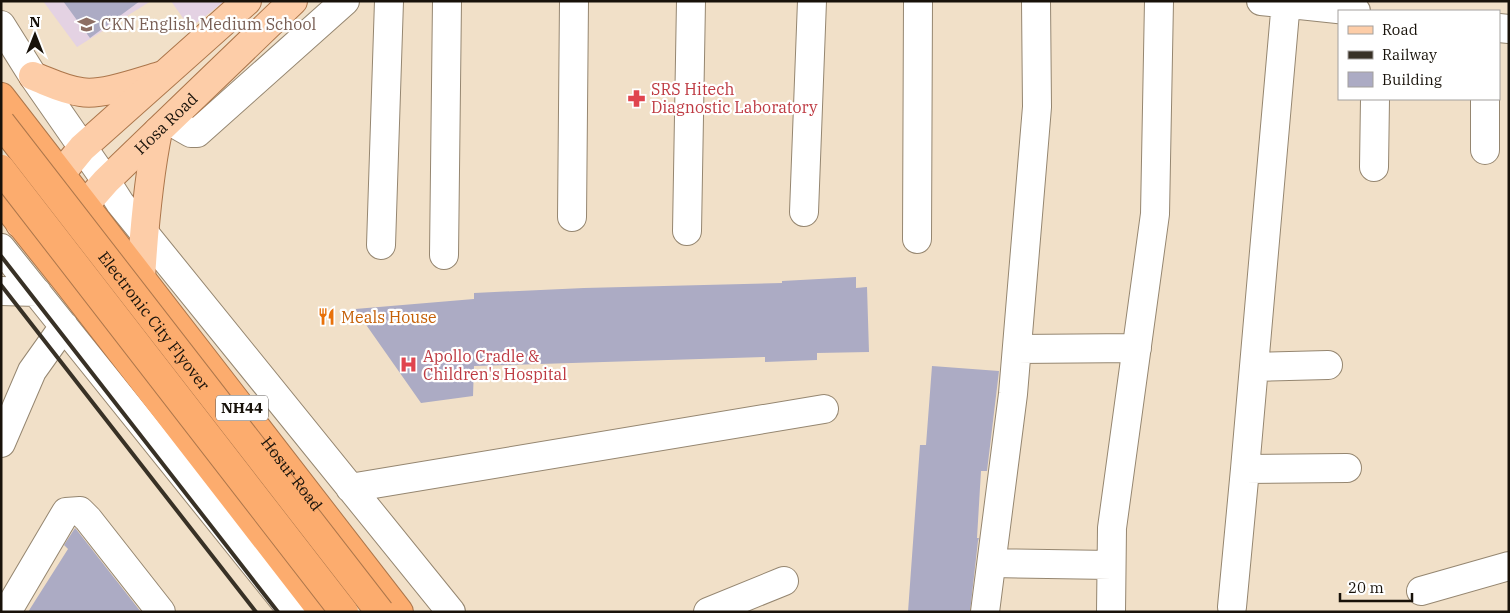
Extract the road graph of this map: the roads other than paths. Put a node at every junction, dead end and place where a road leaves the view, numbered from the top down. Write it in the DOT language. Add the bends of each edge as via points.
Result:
graph roads {
  1 [pos="247,1"];
  2 [pos="293,1"];
  3 [pos="345,1"];
  4 [pos="389,1"];
  5 [pos="447,1"];
  6 [pos="574,1"];
  7 [pos="691,1"];
  8 [pos="812,1"];
  9 [pos="918,1"];
  10 [pos="1036,1"];
  11 [pos="1159,1"];
  12 [pos="1278,2"];
  13 [pos="1347,10"];
  14 [pos="1,25"];
  15 [pos="164,75"];
  16 [pos="33,76"];
  17 [pos="1,97"];
  18 [pos="1375,100"];
  19 [pos="1485,100"];
  20 [pos="1,123"];
  21 [pos="164,126"];
  22 [pos="82,148"];
  23 [pos="1485,150"];
  24 [pos="1374,167"];
  25 [pos="1,169"];
  26 [pos="61,174"];
  27 [pos="106,181"];
  28 [pos="1,199"];
  29 [pos="84,205"];
  30 [pos="804,212"];
  31 [pos="572,217"];
  32 [pos="20,224"];
  33 [pos="687,231"];
  34 [pos="144,232"];
  35 [pos="917,239"];
  36 [pos="381,245"];
  37 [pos="5,253"];
  38 [pos="44,253"];
  39 [pos="444,255"];
  40 [pos="141,278"];
  41 [pos="1,291"];
  42 [pos="37,292"];
  43 [pos="64,326"];
  44 [pos="1137,348"];
  45 [pos="1017,349"];
  46 [pos="1328,365"];
  47 [pos="1254,367"];
  48 [pos="824,409"];
  49 [pos="1,442"];
  50 [pos="1347,468"];
  51 [pos="1245,469"];
  52 [pos="350,488"];
  53 [pos="992,563"];
  54 [pos="1112,565"];
  55 [pos="1509,566"];
  56 [pos="784,581"];
  57 [pos="1421,591"];
  58 [pos="1232,607"];
  59 [pos="7,612"];
  60 [pos="162,612"];
  61 [pos="293,612"];
  62 [pos="323,612"];
  63 [pos="344,612"];
  64 [pos="380,612"];
  65 [pos="399,612"];
  66 [pos="451,612"];
  67 [pos="708,612"];
  68 [pos="985,612"];
  69 [pos="1110,612"];
  1 -- 15 [label="main road"];
  2 -- 21 [label="main road, Hosa Road"];
  3 -- 21 [label="street" via="198,133"];
  4 -- 36 [label="street"];
  5 -- 39 [label="street"];
  6 -- 31 [label="street"];
  7 -- 33 [label="street"];
  8 -- 30 [label="street"];
  9 -- 35 [label="street"];
  10 -- 45 [label="street" via="1037,106"];
  11 -- 44 [label="street" via="1155,214"];
  12 -- 13 [label="street"];
  12 -- 47 [label="street"];
  14 -- 16 [label="street"];
  15 -- 16 [label="main road" via="83,93"];
  15 -- 22 [label="main road"];
  16 -- 22 [label="street"];
  17 -- 26 [label="highway, Hosur Road / NH44"];
  18 -- 24 [label="street"];
  19 -- 23 [label="street"];
  20 -- 64 [label="highway, Electronic City Flyover, bridge"];
  21 -- 27 [label="main road, Hosa Road"];
  21 -- 34 [label="main road" via="150,172"];
  22 -- 26 [label="main road"];
  22 -- 27 [label="street"];
  25 -- 63 [label="highway, Electronic City Flyover, bridge"];
  26 -- 29 [label="highway, Hosur Road / NH44"];
  26 -- 32 [label="main road"];
  27 -- 29 [label="main road, Hosa Road"];
  27 -- 34 [label="street"];
  28 -- 32 [label="highway"];
  29 -- 38 [label="main road, Hosa Road"];
  29 -- 40 [label="highway, Hosur Road / NH44"];
  32 -- 38 [label="highway"];
  34 -- 40 [label="main road"];
  34 -- 52 [label="street"];
  37 -- 42 [label="street"];
  38 -- 62 [label="highway"];
  40 -- 65 [label="highway, Hosur Road / NH44"];
  41 -- 42 [label="street"];
  42 -- 43 [label="street"];
  43 -- 49 [label="street" via="32,371"];
  43 -- 61 [label="street"];
  44 -- 45 [label="street"];
  44 -- 54 [label="street" via="1112,528"];
  45 -- 53 [label="street"];
  46 -- 47 [label="street"];
  47 -- 51 [label="street"];
  48 -- 52 [label="street"];
  50 -- 51 [label="street"];
  51 -- 58 [label="street"];
  52 -- 66 [label="street"];
  53 -- 54 [label="street"];
  53 -- 68 [label="street"];
  54 -- 69 [label="street"];
  55 -- 57 [label="street"];
  56 -- 67 [label="street"];
  59 -- 60 [label="street" via="66,512 72,510 80,511 88,519"];
}
